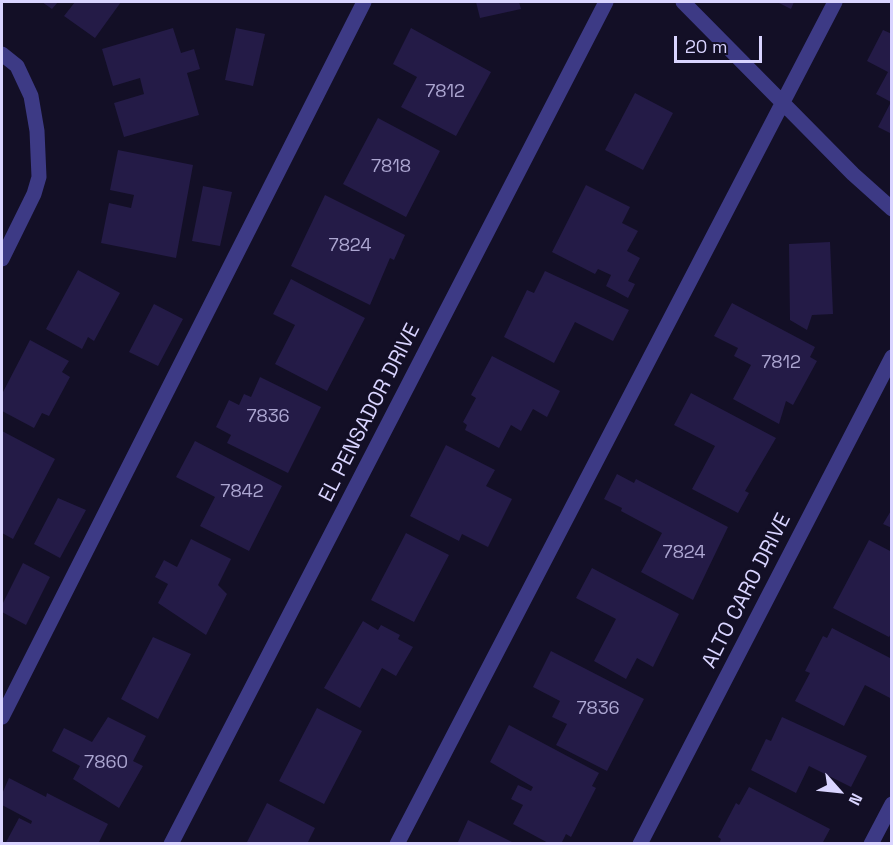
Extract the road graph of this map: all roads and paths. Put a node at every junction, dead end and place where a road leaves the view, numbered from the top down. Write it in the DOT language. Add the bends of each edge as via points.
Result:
graph roads {
  1 [pos="364,2"];
  2 [pos="606,2"];
  3 [pos="682,2"];
  4 [pos="835,2"];
  5 [pos="2,54"];
  6 [pos="783,103"];
  7 [pos="891,209"];
  8 [pos="2,259"];
  9 [pos="891,357"];
  10 [pos="2,717"];
  11 [pos="891,804"];
  12 [pos="171,843"];
  13 [pos="398,843"];
  14 [pos="640,843"];
  15 [pos="871,843"];
  1 -- 10 [label="street"];
  2 -- 12 [label="street, EL PENSADOR DRIVE"];
  3 -- 6 [label="street"];
  4 -- 6 [label="street"];
  5 -- 8 [label="street" via="17,66 31,96 39,177"];
  6 -- 7 [label="street"];
  6 -- 13 [label="street"];
  9 -- 14 [label="street, ALTO CARO DRIVE"];
  11 -- 15 [label="street"];
}
